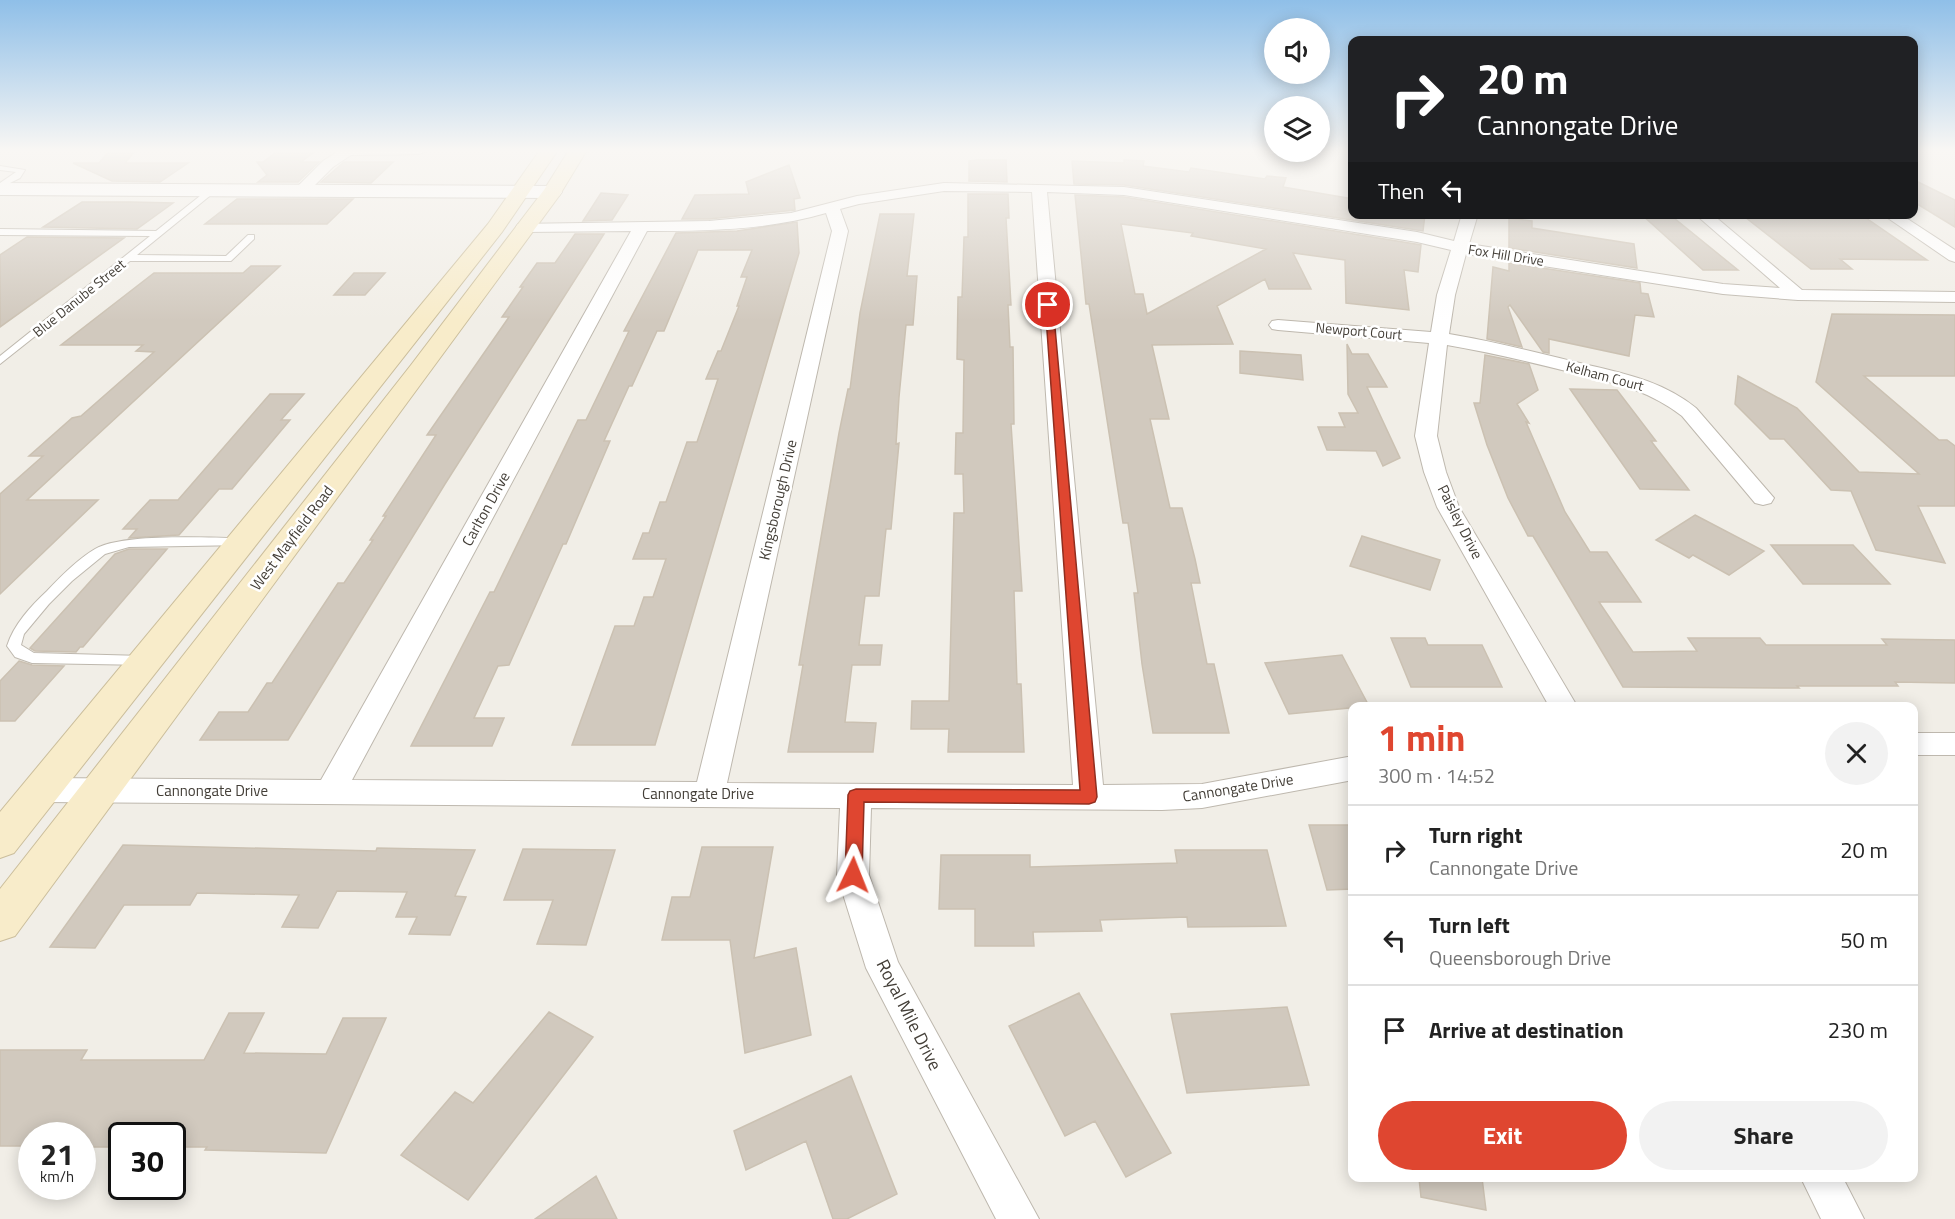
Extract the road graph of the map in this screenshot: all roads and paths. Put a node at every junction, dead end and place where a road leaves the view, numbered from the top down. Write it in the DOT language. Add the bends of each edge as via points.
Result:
graph roads {
  1 [pos="831,206"];
  2 [pos="192,207"];
  3 [pos="510,207"];
  4 [pos="540,207"];
  5 [pos="828,207"];
  6 [pos="1041,207"];
  7 [pos="1225,207"];
  8 [pos="1469,219"];
  9 [pos="1708,219"];
  10 [pos="1897,219"];
  11 [pos="642,226"];
  12 [pos="524,227"];
  13 [pos="0,232"];
  14 [pos="157,234"];
  15 [pos="251,237"];
  16 [pos="1461,248"];
  17 [pos="1955,257"];
  18 [pos="129,258"];
  19 [pos="1798,295"];
  20 [pos="1955,297"];
  21 [pos="1278,325"];
  22 [pos="1439,338"];
  23 [pos="0,361"];
  24 [pos="1763,498"];
  25 [pos="241,542"];
  26 [pos="145,661"];
  27 [pos="1561,702"];
  28 [pos="1918,744"];
  29 [pos="1955,744"];
  30 [pos="1348,769"];
  31 [pos="41,790"];
  32 [pos="101,790"];
  33 [pos="330,792"];
  34 [pos="710,794"];
  35 [pos="856,795"];
  36 [pos="1089,797"];
  37 [pos="0,841"];
  38 [pos="0,922"];
  39 [pos="1823,1182"];
  40 [pos="1018,1219"];
  41 [pos="1843,1219"];
  1 -- 34 [label="street, Kingsborough Drive" via="840,231"];
  2 -- 14 [label="lane, Blue Danube Street"];
  3 -- 25 [label="main road"];
  4 -- 12 [label="main road, West Mayfield Road"];
  5 -- 11 [label="street, Fox Hill Drive" via="792,218 709,226"];
  6 -- 36 [label="street"];
  7 -- 16 [label="street, Fox Hill Drive" via="1417,237"];
  8 -- 16 [label="street, Paisley Drive"];
  9 -- 19 [label="street"];
  10 -- 17 [label="street"];
  11 -- 12 [label="street, Fox Hill Drive"];
  11 -- 33 [label="street, Carlton Drive"];
  12 -- 32 [label="main road, West Mayfield Road" via="413,380"];
  13 -- 14 [label="lane"];
  14 -- 18 [label="lane, Blue Danube Street"];
  15 -- 18 [label="lane" via="228,259"];
  16 -- 19 [label="street, Fox Hill Drive" via="1702,286"];
  16 -- 22 [label="street, Paisley Drive" via="1446,295"];
  18 -- 23 [label="lane, Blue Danube Street"];
  19 -- 20 [label="street, Fox Hill Drive"];
  21 -- 22 [label="street, Newport Court"];
  22 -- 24 [label="street, Kelham Court" via="1493,347 1647,386 1689,412"];
  22 -- 27 [label="street, Paisley Drive" via="1426,436 1435,472 1448,507"];
  25 -- 26 [label="main road"];
  25 -- 26 [label="lane" via="129,543 101,551 44,601 18,633 14,646 32,658"];
  26 -- 31 [label="main road"];
  28 -- 29 [label="street"];
  30 -- 36 [label="street, Cannongate Drive" via="1202,796"];
  31 -- 32 [label="street, Cannongate Drive"];
  31 -- 37 [label="main road"];
  32 -- 33 [label="street, Cannongate Drive"];
  32 -- 38 [label="main road, West Mayfield Road"];
  33 -- 34 [label="street, Cannongate Drive"];
  34 -- 35 [label="street, Cannongate Drive"];
  35 -- 36 [label="street, Cannongate Drive"];
  35 -- 40 [label="street, Royal Mile Drive" via="853,875 883,968"];
  39 -- 41 [label="street"];
}
